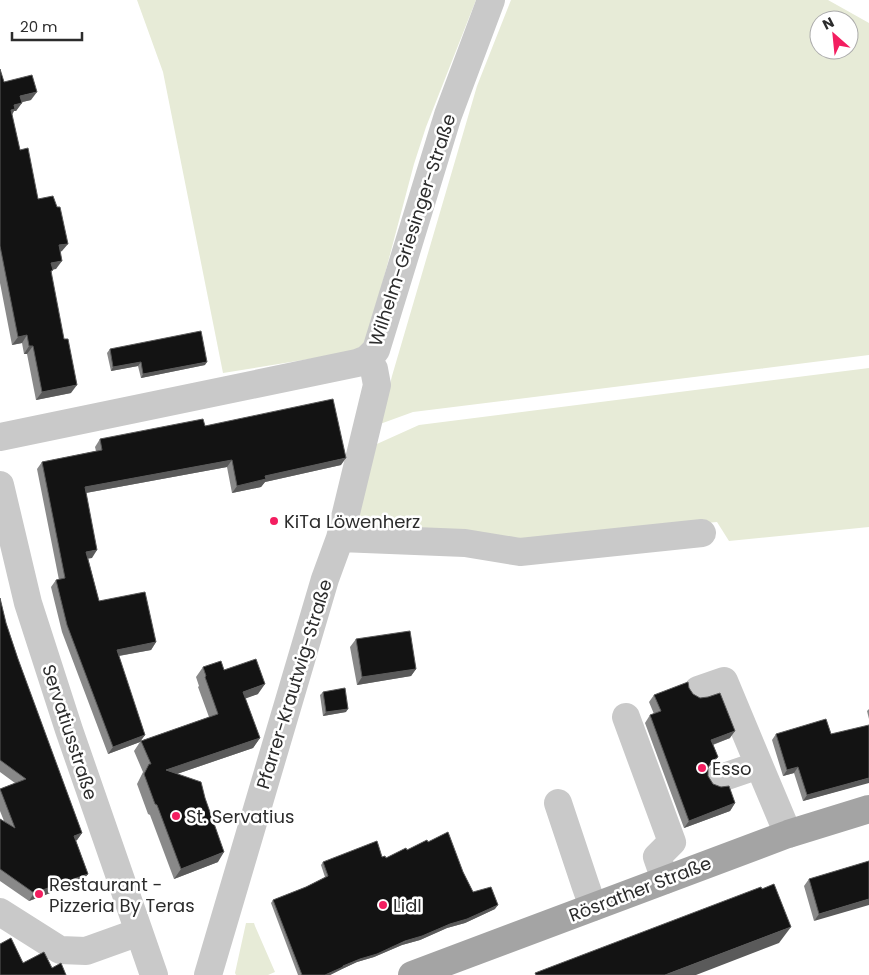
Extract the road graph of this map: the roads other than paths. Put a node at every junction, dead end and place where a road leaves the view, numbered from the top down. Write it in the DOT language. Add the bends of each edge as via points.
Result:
graph roads {
  1 [pos="491,0"];
  2 [pos="367,359"];
  3 [pos="0,437"];
  4 [pos="0,485"];
  5 [pos="702,532"];
  6 [pos="340,538"];
  7 [pos="698,690"];
  8 [pos="626,716"];
  9 [pos="759,765"];
  10 [pos="718,779"];
  11 [pos="558,804"];
  12 [pos="869,809"];
  13 [pos="788,834"];
  14 [pos="665,880"];
  15 [pos="593,907"];
  16 [pos="0,912"];
  17 [pos="139,932"];
  18 [pos="154,975"];
  19 [pos="208,975"];
  20 [pos="412,975"];
  1 -- 2 [label="street, Wilhelm-Griesinger-Straße" via="448,115 376,350"];
  2 -- 3 [label="street, Wilhelm-Griesinger-Straße"];
  2 -- 6 [label="street, Pfarrer-Krautwig-Straße" via="374,369 377,385"];
  4 -- 17 [label="street, Servatiusstraße" via="28,603"];
  5 -- 6 [label="street" via="520,552 465,543"];
  6 -- 19 [label="street, Pfarrer-Krautwig-Straße" via="325,579"];
  7 -- 9 [label="street" via="724,681"];
  8 -- 14 [label="street" via="662,800 672,842 657,856"];
  9 -- 10 [label="street"];
  9 -- 13 [label="street"];
  11 -- 15 [label="street"];
  12 -- 13 [label="main road, Rösrather Straße"];
  13 -- 14 [label="main road, Rösrather Straße"];
  14 -- 15 [label="main road, Rösrather Straße"];
  15 -- 20 [label="main road, Rösrather Straße"];
  16 -- 17 [label="street" via="60,950 86,951"];
  17 -- 18 [label="street, Servatiusstraße"];
}
